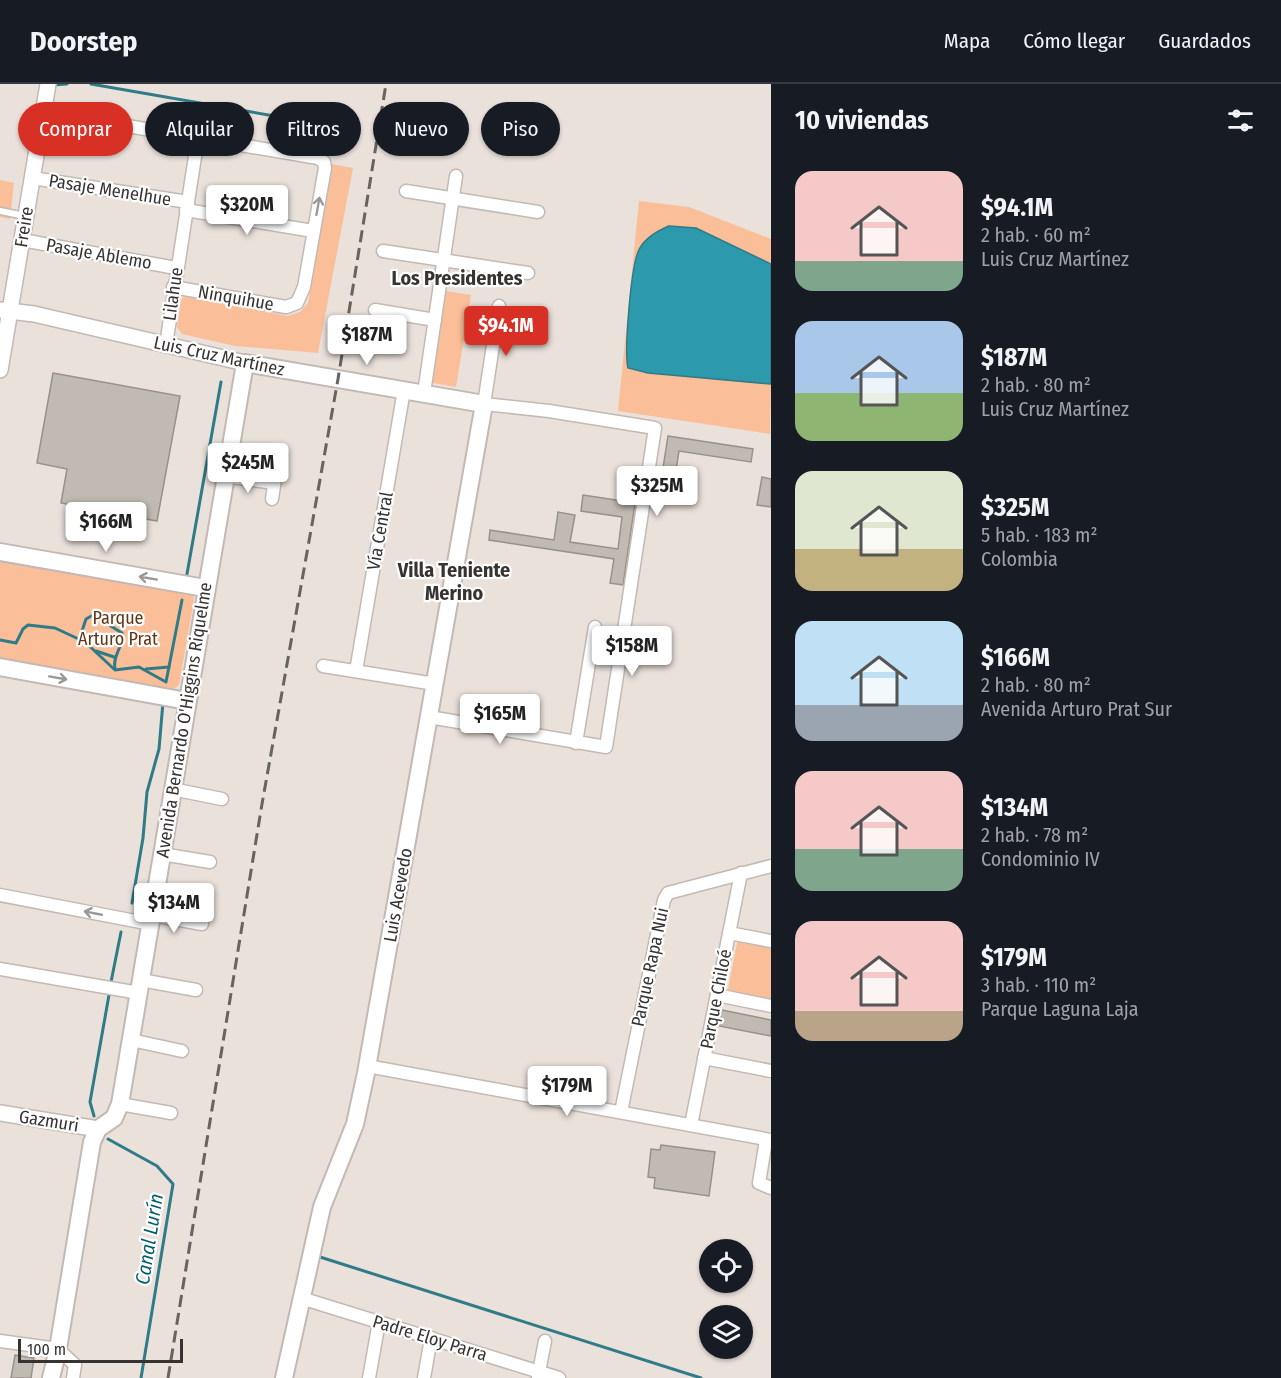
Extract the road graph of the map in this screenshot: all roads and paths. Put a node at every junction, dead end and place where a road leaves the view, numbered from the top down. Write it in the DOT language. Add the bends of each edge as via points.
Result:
graph roads {
  1 [pos="254,147"];
  2 [pos="36,156"];
  3 [pos="195,156"];
  4 [pos="456,176"];
  5 [pos="32,178"];
  6 [pos="406,190"];
  7 [pos="453,199"];
  8 [pos="187,206"];
  9 [pos="0,211"];
  10 [pos="538,212"];
  11 [pos="26,216"];
  12 [pos="314,231"];
  13 [pos="22,240"];
  14 [pos="383,251"];
  15 [pos="444,260"];
  16 [pos="176,268"];
  17 [pos="528,273"];
  18 [pos="173,286"];
  19 [pos="499,306"];
  20 [pos="5,310"];
  21 [pos="375,310"];
  22 [pos="435,320"];
  23 [pos="166,345"];
  24 [pos="245,363"];
  25 [pos="0,370"];
  26 [pos="404,390"];
  27 [pos="424,393"];
  28 [pos="483,404"];
  29 [pos="279,452"];
  30 [pos="225,476"];
  31 [pos="274,483"];
  32 [pos="272,499"];
  33 [pos="0,552"];
  34 [pos="205,588"];
  35 [pos="595,627"];
  36 [pos="323,666"];
  37 [pos="0,667"];
  38 [pos="356,671"];
  39 [pos="435,684"];
  40 [pos="187,701"];
  41 [pos="429,717"];
  42 [pos="576,742"];
  43 [pos="172,789"];
  44 [pos="222,799"];
  45 [pos="162,854"];
  46 [pos="210,862"];
  47 [pos="771,866"];
  48 [pos="746,872"];
  49 [pos="771,875"];
  50 [pos="0,896"];
  51 [pos="151,919"];
  52 [pos="202,924"];
  53 [pos="729,933"];
  54 [pos="771,940"];
  55 [pos="0,969"];
  56 [pos="140,987"];
  57 [pos="196,990"];
  58 [pos="717,995"];
  59 [pos="771,1006"];
  60 [pos="131,1040"];
  61 [pos="182,1051"];
  62 [pos="704,1058"];
  63 [pos="367,1066"];
  64 [pos="771,1071"];
  65 [pos="120,1104"];
  66 [pos="621,1112"];
  67 [pos="0,1113"];
  68 [pos="171,1113"];
  69 [pos="691,1125"];
  70 [pos="98,1129"];
  71 [pos="769,1140"];
  72 [pos="771,1188"];
  73 [pos="301,1298"];
  74 [pos="379,1322"];
  75 [pos="431,1338"];
  76 [pos="0,1341"];
  77 [pos="545,1341"];
  78 [pos="58,1349"];
  79 [pos="539,1375"];
  80 [pos="51,1378"];
  81 [pos="73,1378"];
  82 [pos="284,1378"];
  83 [pos="369,1378"];
  84 [pos="424,1378"];
  85 [pos="560,1378"];
  12 -- 1 [label="street, Ninquihue, one-way" via="324,162"];
  2 -- 5 [label="street, Freire"];
  3 -- 8 [label="street, Lilahue"];
  4 -- 7 [label="street"];
  5 -- 8 [label="street, Pasaje Menelhue"];
  5 -- 11 [label="street, Freire"];
  6 -- 7 [label="street"];
  7 -- 10 [label="street"];
  7 -- 15 [label="street"];
  8 -- 12 [label="street, Pasaje Menelhue"];
  8 -- 16 [label="street, Lilahue"];
  9 -- 11 [label="lane"];
  11 -- 13 [label="street, Freire"];
  12 -- 18 [label="street, Ninquihue" via="300,299 293,306"];
  13 -- 16 [label="street, Pasaje Ablemo"];
  13 -- 20 [label="street, Freire"];
  14 -- 15 [label="street"];
  15 -- 17 [label="street"];
  15 -- 22 [label="street"];
  16 -- 18 [label="street, Lilahue"];
  18 -- 23 [label="street, Lilahue"];
  19 -- 28 [label="street"];
  20 -- 23 [label="street, Luis Cruz Martínez"];
  20 -- 25 [label="street, Freire"];
  21 -- 22 [label="street"];
  22 -- 27 [label="street"];
  23 -- 24 [label="street, Luis Cruz Martínez"];
  24 -- 26 [label="main road, Luis Cruz Martínez"];
  24 -- 30 [label="main road, Avenida Bernardo O'Higgins Riquelme"];
  26 -- 27 [label="main road, Luis Cruz Martínez"];
  26 -- 38 [label="street, Vía Central"];
  27 -- 28 [label="main road, Luis Cruz Martínez"];
  28 -- 39 [label="main road, Luis Acevedo"];
  28 -- 42 [label="street" via="655,428 606,747"];
  29 -- 31 [label="street"];
  30 -- 31 [label="street"];
  30 -- 34 [label="main road, Avenida Bernardo O'Higgins Riquelme"];
  31 -- 32 [label="street"];
  34 -- 33 [label="main road, one-way"];
  34 -- 40 [label="main road, Avenida Bernardo O'Higgins Riquelme"];
  35 -- 42 [label="street"];
  36 -- 38 [label="street"];
  37 -- 40 [label="main road, one-way"];
  38 -- 39 [label="street"];
  39 -- 41 [label="main road, Luis Acevedo"];
  40 -- 43 [label="main road, Avenida Bernardo O'Higgins Riquelme"];
  41 -- 42 [label="street"];
  41 -- 63 [label="main road, Luis Acevedo"];
  43 -- 44 [label="street"];
  43 -- 45 [label="main road, Avenida Bernardo O'Higgins Riquelme"];
  45 -- 46 [label="street"];
  45 -- 51 [label="main road, Avenida Bernardo O'Higgins Riquelme"];
  47 -- 48 [label="street, Parque Rapa Nui"];
  48 -- 49 [label="street"];
  48 -- 53 [label="street, Parque Chiloé"];
  48 -- 66 [label="street, Parque Rapa Nui" via="668,893 664,900"];
  51 -- 50 [label="street, one-way"];
  51 -- 52 [label="street"];
  51 -- 56 [label="main road, Avenida Bernardo O'Higgins Riquelme"];
  53 -- 54 [label="street"];
  53 -- 58 [label="street, Parque Chiloé"];
  55 -- 56 [label="street"];
  56 -- 57 [label="street"];
  56 -- 60 [label="main road, Avenida Bernardo O'Higgins Riquelme"];
  58 -- 59 [label="street"];
  58 -- 62 [label="street, Parque Chiloé"];
  60 -- 61 [label="street"];
  60 -- 65 [label="main road, Avenida Bernardo O'Higgins Riquelme"];
  62 -- 64 [label="street"];
  62 -- 69 [label="street, Parque Chiloé"];
  63 -- 66 [label="street"];
  63 -- 73 [label="main road, Luis Acevedo" via="355,1124 321,1207"];
  65 -- 68 [label="street"];
  65 -- 70 [label="main road, Avenida Bernardo O'Higgins Riquelme" via="114,1118"];
  66 -- 69 [label="street"];
  67 -- 70 [label="street, Gazmuri"];
  69 -- 71 [label="street"];
  70 -- 78 [label="main road, Avenida Bernardo O'Higgins Riquelme" via="92,1142"];
  71 -- 72 [label="street" via="759,1184"];
  73 -- 74 [label="street, Padre Eloy Parra"];
  73 -- 82 [label="main road, Luis Acevedo"];
  74 -- 75 [label="street, Padre Eloy Parra"];
  74 -- 83 [label="street"];
  75 -- 79 [label="street, Padre Eloy Parra"];
  75 -- 84 [label="street"];
  76 -- 78 [label="street"];
  77 -- 79 [label="street"];
  78 -- 80 [label="main road, Avenida Bernardo O'Higgins Riquelme"];
  78 -- 81 [label="street" via="75,1365"];
  79 -- 85 [label="street, Padre Eloy Parra"];
}
